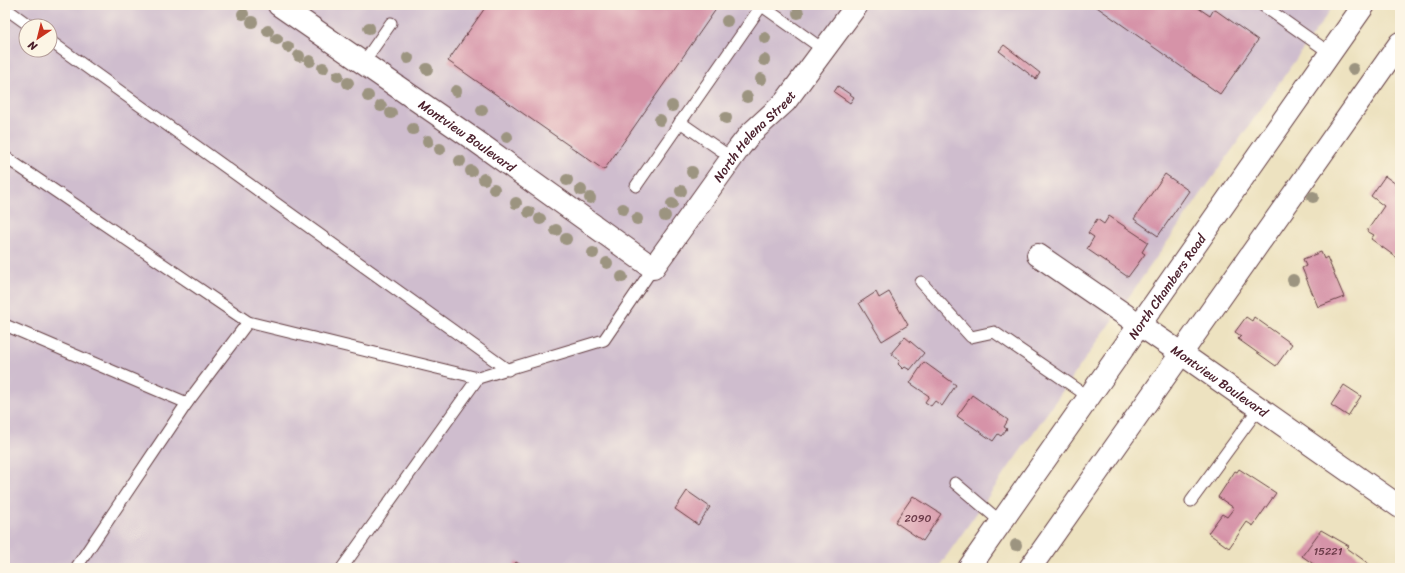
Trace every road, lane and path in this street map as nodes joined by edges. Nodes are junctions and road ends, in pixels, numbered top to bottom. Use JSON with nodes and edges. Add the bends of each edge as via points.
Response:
{"nodes":[{"id":1,"x":279,"y":5,"type":"edge"},
{"id":2,"x":762,"y":5,"type":"edge"},
{"id":3,"x":857,"y":5,"type":"edge"},
{"id":4,"x":1262,"y":5,"type":"edge"},
{"id":5,"x":1364,"y":5,"type":"edge"},
{"id":6,"x":5,"y":8,"type":"edge"},
{"id":7,"x":19,"y":18,"type":"edge"},
{"id":8,"x":391,"y":23,"type":"dead end"},
{"id":9,"x":1400,"y":42,"type":"edge"},
{"id":10,"x":58,"y":46,"type":"edge"},
{"id":11,"x":824,"y":50,"type":"junction"},
{"id":12,"x":1330,"y":53,"type":"junction"},
{"id":13,"x":363,"y":63,"type":"junction"},
{"id":14,"x":680,"y":122,"type":"junction"},
{"id":15,"x":5,"y":157,"type":"edge"},
{"id":16,"x":732,"y":158,"type":"junction"},
{"id":17,"x":636,"y":186,"type":"dead end"},
{"id":18,"x":1038,"y":255,"type":"dead end"},
{"id":19,"x":653,"y":268,"type":"junction"},
{"id":20,"x":921,"y":282,"type":"dead end"},
{"id":21,"x":248,"y":322,"type":"junction"},
{"id":22,"x":5,"y":324,"type":"edge"},
{"id":23,"x":1139,"y":324,"type":"junction"},
{"id":24,"x":1182,"y":354,"type":"junction"},
{"id":25,"x":508,"y":370,"type":"junction"},
{"id":26,"x":478,"y":378,"type":"junction"},
{"id":27,"x":1089,"y":397,"type":"junction"},
{"id":28,"x":187,"y":403,"type":"junction"},
{"id":29,"x":1259,"y":408,"type":"junction"},
{"id":30,"x":955,"y":483,"type":"dead end"},
{"id":31,"x":1192,"y":501,"type":"dead end"},
{"id":32,"x":1400,"y":507,"type":"edge"},
{"id":33,"x":1001,"y":522,"type":"junction"},
{"id":34,"x":76,"y":568,"type":"edge"},
{"id":35,"x":342,"y":568,"type":"edge"},
{"id":36,"x":969,"y":568,"type":"edge"},
{"id":37,"x":1030,"y":568,"type":"edge"}],
"edges":[{"from":1,"to":13,"type":"main road","name":"Montview Boulevard"},
{"from":2,"to":11,"type":"lane"},
{"from":2,"to":14,"type":"lane"},
{"from":3,"to":11,"type":"main road","name":"North Helena Street"},
{"from":4,"to":12,"type":"lane"},
{"from":5,"to":12,"type":"main road","name":"North Chambers Road"},
{"from":6,"to":7,"type":"lane"},
{"from":8,"to":13,"type":"lane"},
{"from":9,"to":24,"type":"main road"},
{"from":10,"to":25,"type":"lane"},
{"from":11,"to":16,"type":"main road","name":"North Helena Street","via":[[785,102],[750,134]]},
{"from":12,"to":23,"type":"main road","name":"North Chambers Road"},
{"from":13,"to":19,"type":"main road","name":"Montview Boulevard"},
{"from":14,"to":16,"type":"lane"},
{"from":14,"to":17,"type":"lane"},
{"from":15,"to":21,"type":"lane"},
{"from":16,"to":19,"type":"main road","name":"North Helena Street"},
{"from":18,"to":23,"type":"main road","name":"Montview Boulevard"},
{"from":19,"to":25,"type":"lane","via":[[604,340]]},
{"from":20,"to":27,"type":"lane","via":[[971,337],[994,332]]},
{"from":21,"to":26,"type":"lane"},
{"from":21,"to":28,"type":"lane"},
{"from":22,"to":28,"type":"lane"},
{"from":23,"to":24,"type":"main road","name":"Montview Boulevard"},
{"from":23,"to":27,"type":"main road","name":"North Chambers Road"},
{"from":24,"to":29,"type":"main road","name":"Montview Boulevard"},
{"from":24,"to":37,"type":"main road"},
{"from":25,"to":26,"type":"lane"},
{"from":26,"to":35,"type":"lane"},
{"from":27,"to":33,"type":"main road","name":"North Chambers Road"},
{"from":28,"to":34,"type":"lane"},
{"from":29,"to":31,"type":"lane"},
{"from":29,"to":32,"type":"main road","name":"Montview Boulevard"},
{"from":30,"to":33,"type":"lane"},
{"from":33,"to":36,"type":"main road","name":"North Chambers Road"}]}
